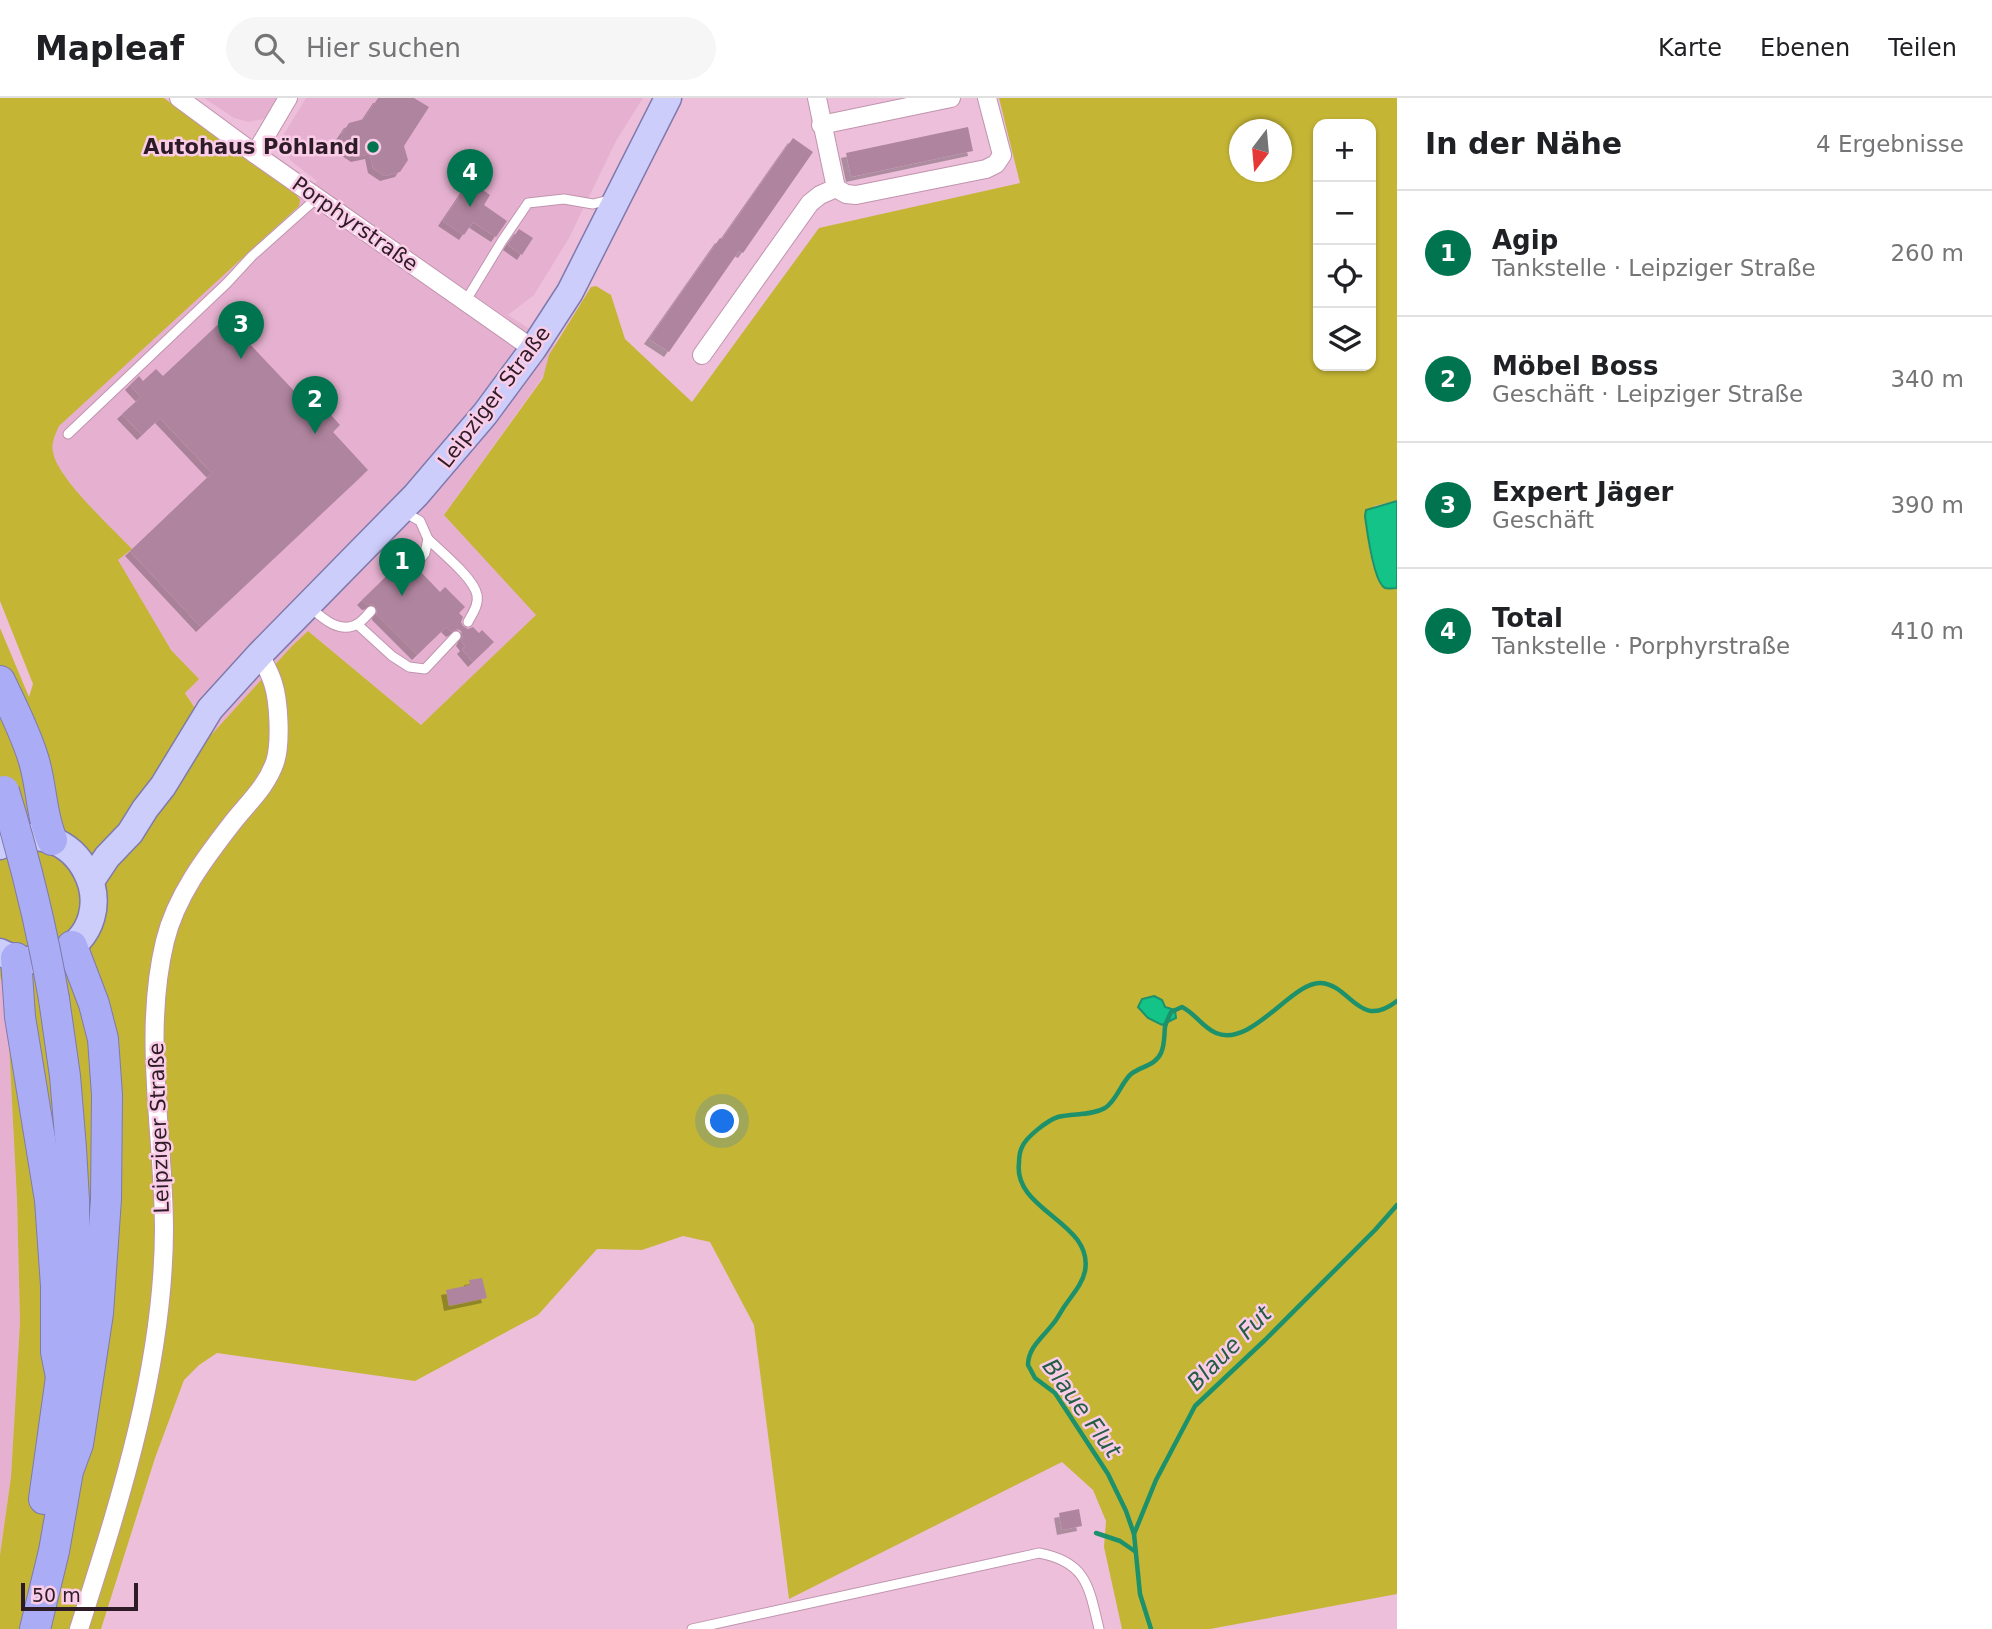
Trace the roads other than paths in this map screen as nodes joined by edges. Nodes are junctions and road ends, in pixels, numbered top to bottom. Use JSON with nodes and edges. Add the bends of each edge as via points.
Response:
{"nodes":[{"id":1,"x":179,"y":98,"type":"edge"},
{"id":2,"x":288,"y":98,"type":"edge"},
{"id":3,"x":668,"y":98,"type":"edge"},
{"id":4,"x":817,"y":98,"type":"edge"},
{"id":5,"x":950,"y":98,"type":"edge"},
{"id":6,"x":987,"y":98,"type":"edge"},
{"id":7,"x":821,"y":125,"type":"junction"},
{"id":8,"x":255,"y":154,"type":"junction"},
{"id":9,"x":836,"y":188,"type":"junction"},
{"id":10,"x":317,"y":198,"type":"junction"},
{"id":11,"x":618,"y":198,"type":"junction"},
{"id":12,"x":465,"y":302,"type":"junction"},
{"id":13,"x":533,"y":349,"type":"junction"},
{"id":14,"x":702,"y":355,"type":"dead end"},
{"id":15,"x":68,"y":434,"type":"dead end"},
{"id":16,"x":401,"y":510,"type":"junction"},
{"id":17,"x":428,"y":539,"type":"junction"},
{"id":18,"x":415,"y":565,"type":"dead end"},
{"id":19,"x":309,"y":606,"type":"junction"},
{"id":20,"x":371,"y":611,"type":"dead end"},
{"id":21,"x":468,"y":622,"type":"dead end"},
{"id":22,"x":357,"y":624,"type":"junction"},
{"id":23,"x":456,"y":636,"type":"dead end"},
{"id":24,"x":260,"y":654,"type":"junction"},
{"id":25,"x":0,"y":681,"type":"edge"},
{"id":26,"x":2,"y":785,"type":"edge"},
{"id":27,"x":145,"y":809,"type":"junction"},
{"id":28,"x":0,"y":846,"type":"edge"},
{"id":29,"x":62,"y":846,"type":"junction"},
{"id":30,"x":91,"y":881,"type":"junction"},
{"id":31,"x":72,"y":946,"type":"junction"},
{"id":32,"x":8,"y":955,"type":"edge"},
{"id":33,"x":74,"y":1309,"type":"junction"},
{"id":34,"x":61,"y":1377,"type":"junction"},
{"id":35,"x":68,"y":1471,"type":"junction"},
{"id":36,"x":15,"y":1629,"type":"edge"},
{"id":37,"x":35,"y":1629,"type":"edge"},
{"id":38,"x":79,"y":1629,"type":"edge"},
{"id":39,"x":692,"y":1629,"type":"edge"},
{"id":40,"x":1099,"y":1629,"type":"edge"}],
"edges":[{"from":1,"to":8,"type":"street","name":"Porphyrstraße"},
{"from":2,"to":8,"type":"street"},
{"from":3,"to":11,"type":"main road","name":"Leipziger Straße"},
{"from":4,"to":7,"type":"street"},
{"from":5,"to":7,"type":"street"},
{"from":6,"to":9,"type":"street","via":[[1002,155],[996,164],[856,194]]},
{"from":7,"to":9,"type":"street"},
{"from":8,"to":10,"type":"street","name":"Porphyrstraße"},
{"from":9,"to":14,"type":"street","via":[[810,203]]},
{"from":10,"to":12,"type":"street","name":"Porphyrstraße"},
{"from":10,"to":15,"type":"lane"},
{"from":11,"to":12,"type":"lane","via":[[593,204],[564,199],[528,203]]},
{"from":11,"to":13,"type":"main road","name":"Leipziger Straße","via":[[570,292]]},
{"from":12,"to":13,"type":"street","name":"Porphyrstraße"},
{"from":13,"to":16,"type":"main road","name":"Leipziger Straße","via":[[470,432]]},
{"from":16,"to":17,"type":"lane","via":[[420,521]]},
{"from":16,"to":19,"type":"main road","name":"Leipziger Straße"},
{"from":17,"to":18,"type":"lane","via":[[425,553]]},
{"from":17,"to":21,"type":"lane","via":[[465,573],[477,594]]},
{"from":19,"to":22,"type":"lane","via":[[328,623],[342,627]]},
{"from":19,"to":24,"type":"main road","name":"Leipziger Straße"},
{"from":20,"to":22,"type":"lane"},
{"from":22,"to":23,"type":"lane","via":[[409,667],[425,668]]},
{"from":24,"to":27,"type":"main road","name":"Leipziger Straße","via":[[210,709]]},
{"from":24,"to":38,"type":"street","name":"Leipziger Straße","via":[[274,683],[276,760],[177,906],[160,960],[155,1039],[164,1232],[158,1325],[130,1462]]},
{"from":25,"to":29,"type":"highway","via":[[33,758],[46,826]]},
{"from":26,"to":33,"type":"highway","bridge":true,"via":[[45,945],[65,1076],[74,1200]]},
{"from":27,"to":29,"type":"main road","name":"Leipziger Straße","via":[[100,841]]},
{"from":27,"to":30,"type":"main road","name":"Leipziger Straße"},
{"from":28,"to":29,"type":"main road","via":[[38,837]]},
{"from":29,"to":30,"type":"main road","via":[[80,860]]},
{"from":30,"to":31,"type":"main road","via":[[91,916]]},
{"from":31,"to":32,"type":"main road","via":[[51,958],[27,961]]},
{"from":31,"to":35,"type":"highway","via":[[103,1039],[108,1150],[98,1313],[78,1444]]},
{"from":32,"to":34,"type":"highway","via":[[50,1200]]},
{"from":33,"to":34,"type":"highway"},
{"from":33,"to":35,"type":"highway","via":[[78,1334]]},
{"from":34,"to":36,"type":"highway","via":[[46,1486]]},
{"from":35,"to":37,"type":"highway"},
{"from":39,"to":40,"type":"lane","via":[[1038,1553],[1064,1560],[1078,1570]]}]}
